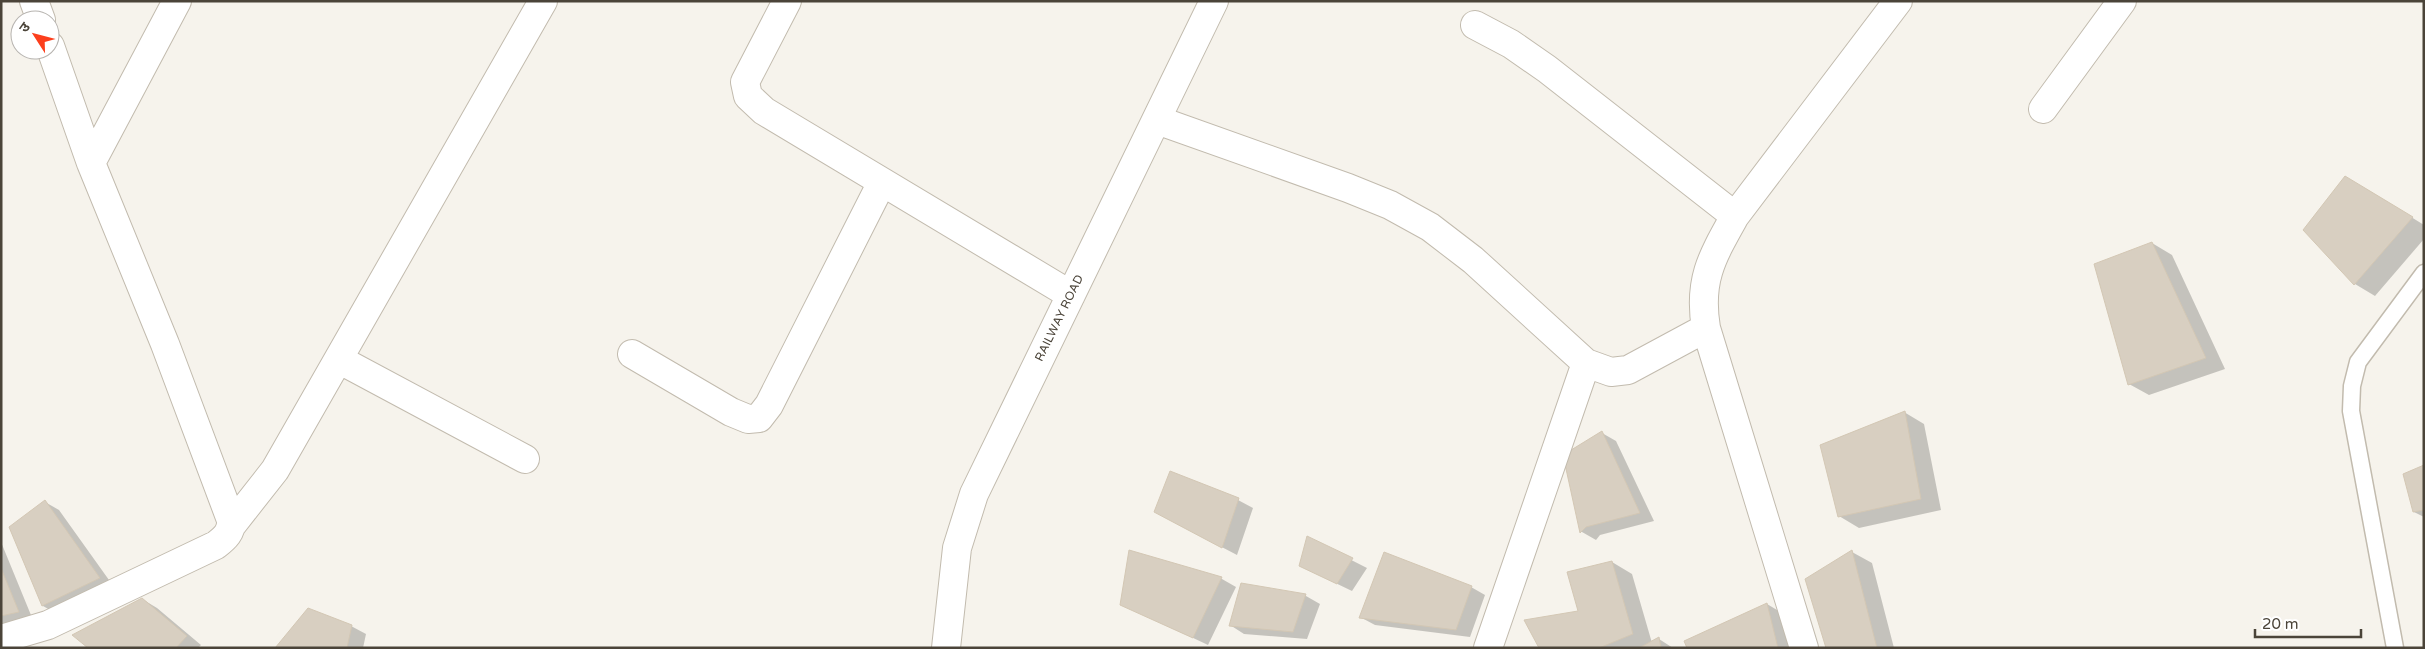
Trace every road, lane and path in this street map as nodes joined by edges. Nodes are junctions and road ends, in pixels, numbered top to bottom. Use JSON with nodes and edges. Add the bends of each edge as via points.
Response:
{"nodes":[{"id":1,"x":177,"y":1,"type":"edge"},
{"id":2,"x":543,"y":1,"type":"edge"},
{"id":3,"x":787,"y":1,"type":"edge"},
{"id":4,"x":1214,"y":1,"type":"edge"},
{"id":5,"x":2122,"y":1,"type":"edge"},
{"id":6,"x":1891,"y":4,"type":"edge"},
{"id":7,"x":1475,"y":25,"type":"dead end"},
{"id":8,"x":55,"y":60,"type":"edge"},
{"id":9,"x":2043,"y":109,"type":"dead end"},
{"id":10,"x":1158,"y":120,"type":"junction"},
{"id":11,"x":91,"y":163,"type":"junction"},
{"id":12,"x":882,"y":182,"type":"junction"},
{"id":13,"x":1735,"y":216,"type":"junction"},
{"id":14,"x":2424,"y":274,"type":"edge"},
{"id":15,"x":1071,"y":295,"type":"junction"},
{"id":16,"x":1706,"y":328,"type":"junction"},
{"id":17,"x":632,"y":354,"type":"dead end"},
{"id":18,"x":340,"y":360,"type":"junction"},
{"id":19,"x":1586,"y":363,"type":"junction"},
{"id":20,"x":525,"y":460,"type":"dead end"},
{"id":21,"x":232,"y":526,"type":"junction"},
{"id":22,"x":1,"y":639,"type":"edge"},
{"id":23,"x":946,"y":648,"type":"edge"},
{"id":24,"x":1488,"y":648,"type":"edge"},
{"id":25,"x":1804,"y":648,"type":"edge"},
{"id":26,"x":2395,"y":648,"type":"edge"}],
"edges":[{"from":1,"to":11,"type":"street"},
{"from":2,"to":18,"type":"street"},
{"from":3,"to":12,"type":"street","via":[[745,82],[748,96],[764,111]]},
{"from":4,"to":10,"type":"street","name":"RAILWAY ROAD"},
{"from":5,"to":9,"type":"street"},
{"from":6,"to":13,"type":"street"},
{"from":7,"to":13,"type":"street","via":[[1511,44],[1547,69]]},
{"from":8,"to":11,"type":"street"},
{"from":10,"to":15,"type":"street","name":"RAILWAY ROAD"},
{"from":10,"to":19,"type":"street","via":[[1348,188],[1390,205],[1430,227],[1473,260]]},
{"from":11,"to":21,"type":"street","via":[[165,344]]},
{"from":12,"to":15,"type":"street"},
{"from":12,"to":17,"type":"street","via":[[769,405],[759,418],[748,419],[731,412]]},
{"from":13,"to":16,"type":"street","via":[[1716,249],[1706,277],[1702,304]]},
{"from":14,"to":26,"type":"lane","via":[[2358,362],[2352,386],[2351,411]]},
{"from":15,"to":23,"type":"street","name":"RAILWAY ROAD","via":[[974,494],[957,548]]},
{"from":16,"to":19,"type":"street","via":[[1628,370],[1611,372]]},
{"from":16,"to":25,"type":"street"},
{"from":18,"to":20,"type":"street"},
{"from":18,"to":21,"type":"street","via":[[275,470]]},
{"from":19,"to":24,"type":"street"},
{"from":21,"to":22,"type":"street","via":[[216,545],[48,625]]}]}
